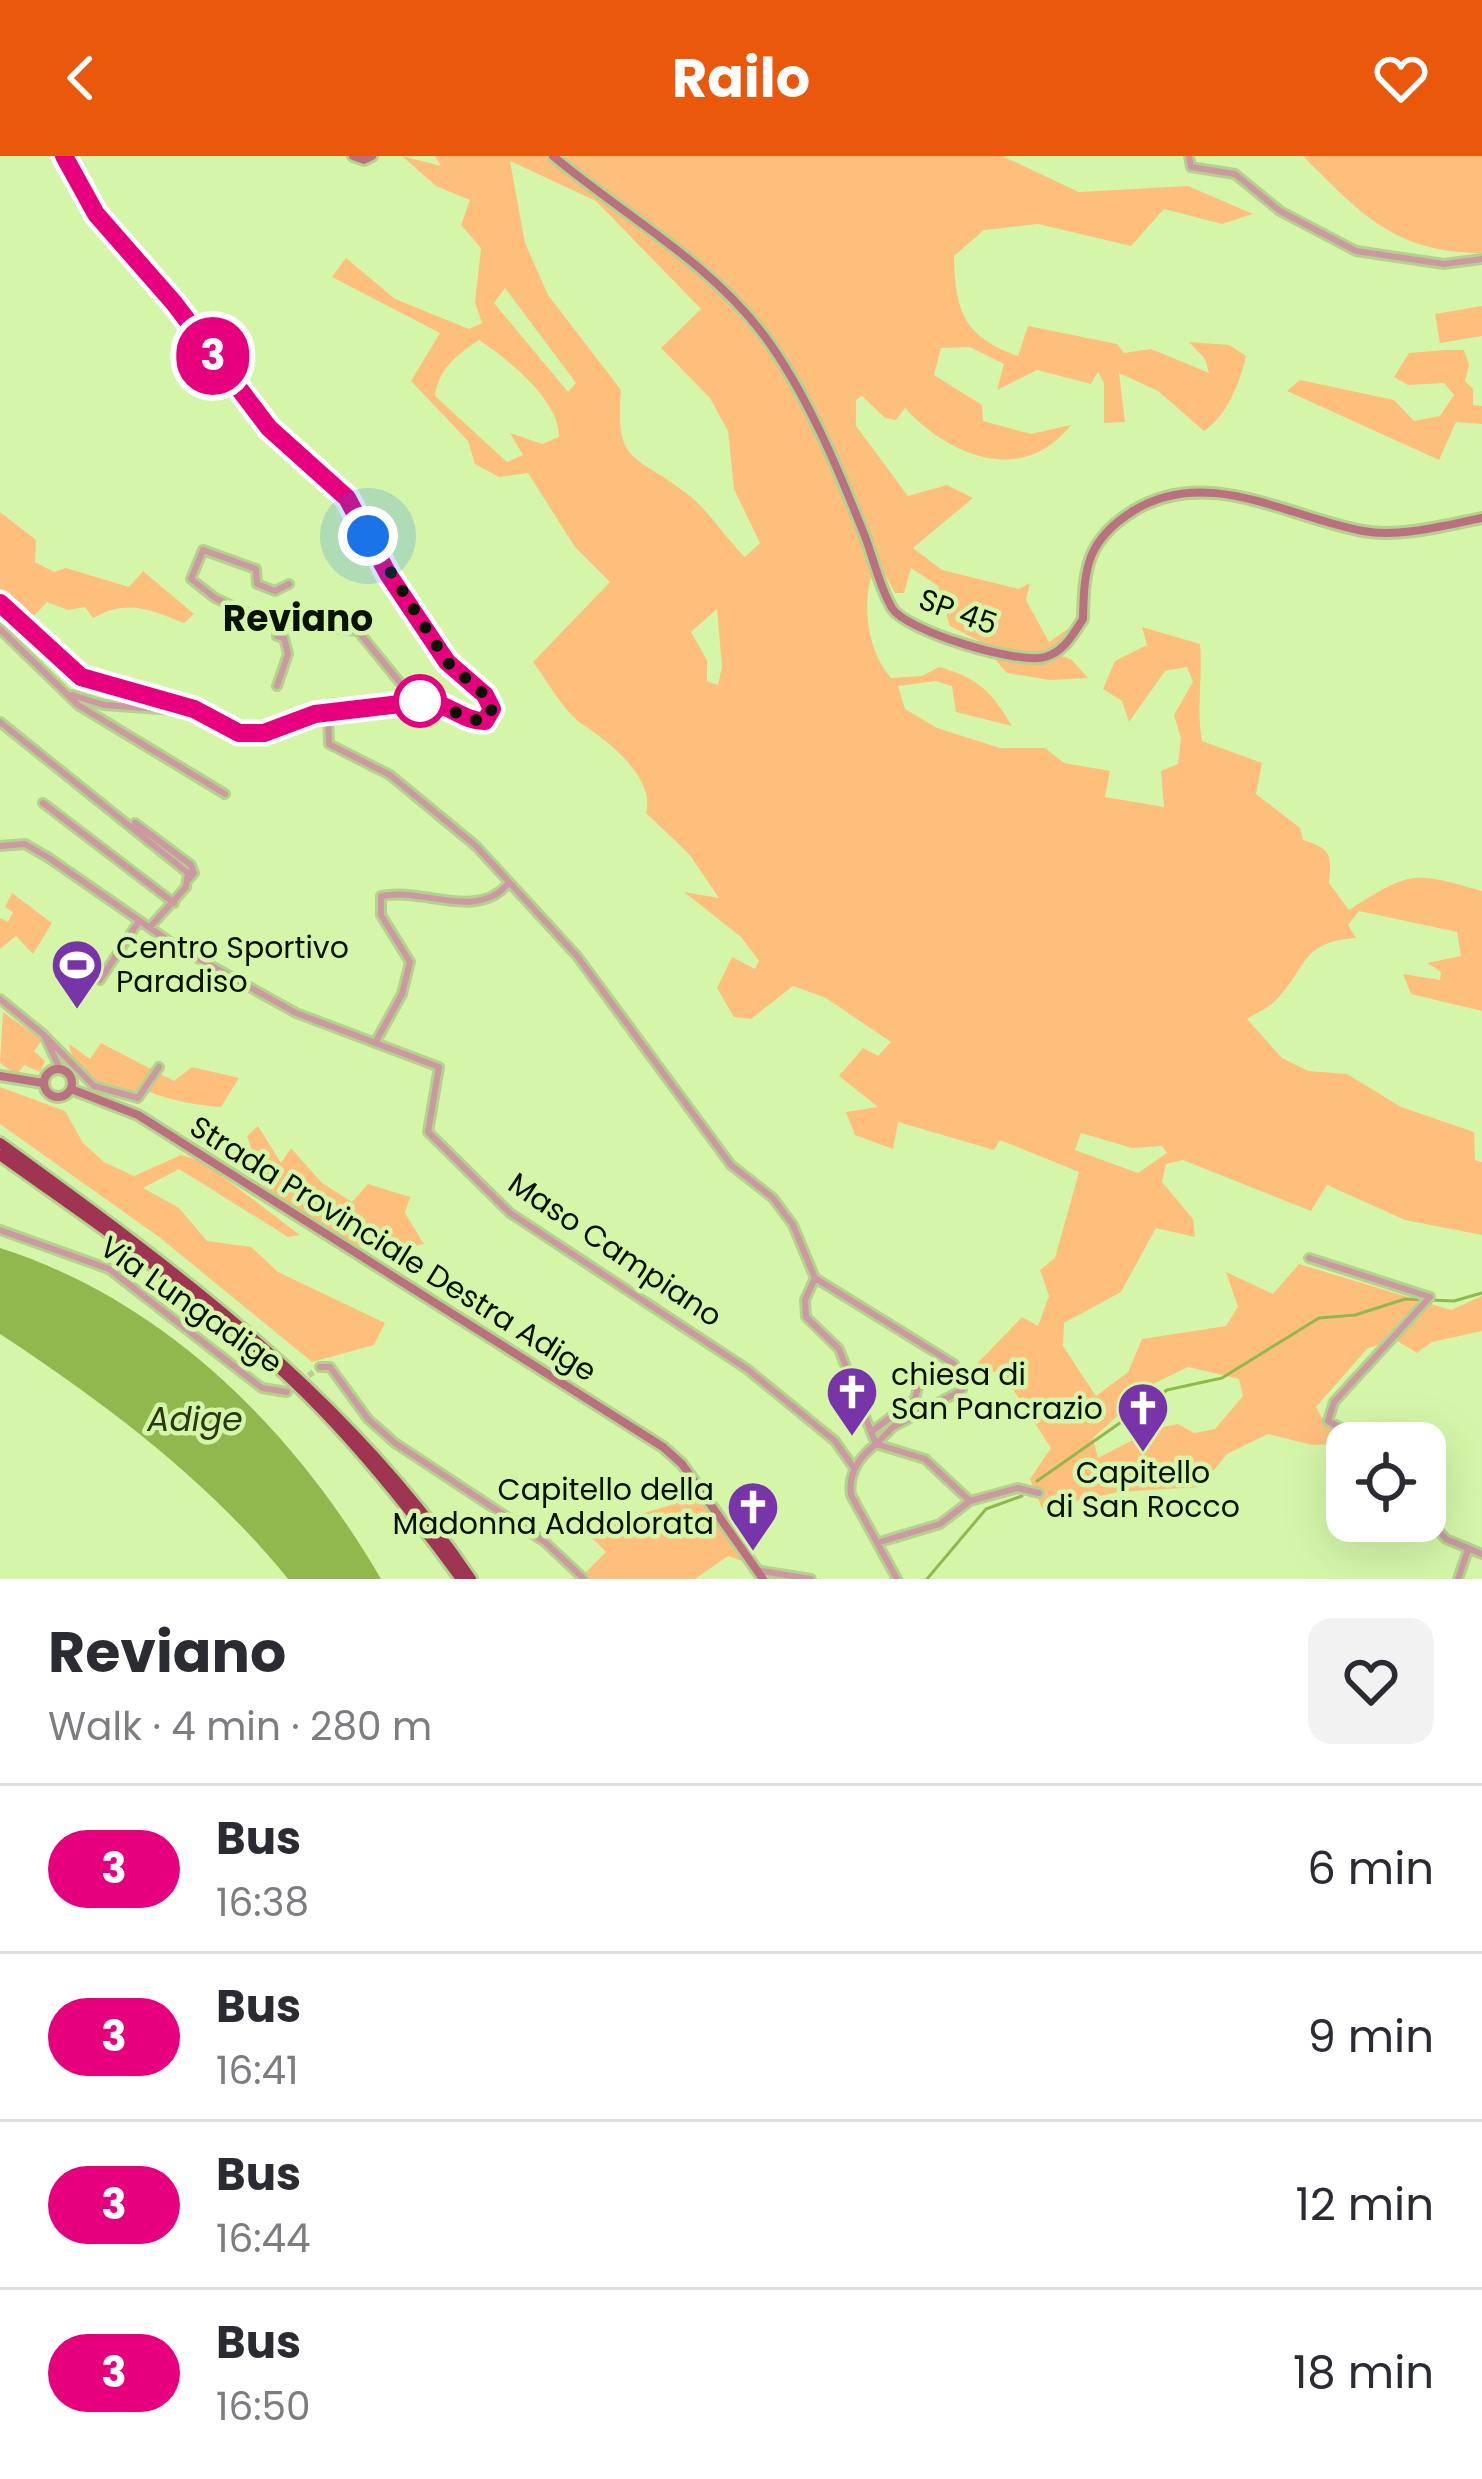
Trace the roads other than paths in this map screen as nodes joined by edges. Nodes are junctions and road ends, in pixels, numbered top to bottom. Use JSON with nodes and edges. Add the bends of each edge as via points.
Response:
{"nodes":[{"id":1,"x":64,"y":156,"type":"edge"},
{"id":2,"x":353,"y":156,"type":"edge"},
{"id":3,"x":372,"y":156,"type":"edge"},
{"id":4,"x":554,"y":156,"type":"edge"},
{"id":5,"x":1189,"y":156,"type":"edge"},
{"id":6,"x":1482,"y":260,"type":"edge"},
{"id":7,"x":1482,"y":518,"type":"edge"},
{"id":8,"x":289,"y":584,"type":"dead end"},
{"id":9,"x":0,"y":603,"type":"edge"},
{"id":10,"x":279,"y":622,"type":"junction"},
{"id":11,"x":0,"y":629,"type":"edge"},
{"id":12,"x":277,"y":686,"type":"dead end"},
{"id":13,"x":69,"y":693,"type":"junction"},
{"id":14,"x":402,"y":703,"type":"junction"},
{"id":15,"x":201,"y":712,"type":"junction"},
{"id":16,"x":328,"y":712,"type":"junction"},
{"id":17,"x":0,"y":722,"type":"edge"},
{"id":18,"x":225,"y":794,"type":"dead end"},
{"id":19,"x":44,"y":803,"type":"dead end"},
{"id":20,"x":135,"y":824,"type":"dead end"},
{"id":21,"x":0,"y":845,"type":"edge"},
{"id":22,"x":189,"y":879,"type":"junction"},
{"id":23,"x":507,"y":884,"type":"junction"},
{"id":24,"x":174,"y":902,"type":"junction"},
{"id":25,"x":139,"y":921,"type":"junction"},
{"id":26,"x":150,"y":927,"type":"junction"},
{"id":27,"x":100,"y":980,"type":"dead end"},
{"id":28,"x":0,"y":999,"type":"edge"},
{"id":29,"x":44,"y":1035,"type":"junction"},
{"id":30,"x":375,"y":1043,"type":"junction"},
{"id":31,"x":159,"y":1067,"type":"dead end"},
{"id":32,"x":60,"y":1069,"type":"junction"},
{"id":33,"x":0,"y":1076,"type":"edge"},
{"id":34,"x":43,"y":1083,"type":"junction"},
{"id":35,"x":71,"y":1089,"type":"junction"},
{"id":36,"x":0,"y":1144,"type":"edge"},
{"id":37,"x":0,"y":1155,"type":"edge"},
{"id":38,"x":0,"y":1230,"type":"edge"},
{"id":39,"x":1309,"y":1258,"type":"dead end"},
{"id":40,"x":814,"y":1278,"type":"junction"},
{"id":41,"x":953,"y":1364,"type":"dead end"},
{"id":42,"x":320,"y":1367,"type":"dead end"},
{"id":43,"x":918,"y":1387,"type":"dead end"},
{"id":44,"x":962,"y":1390,"type":"dead end"},
{"id":45,"x":287,"y":1392,"type":"dead end"},
{"id":46,"x":1330,"y":1422,"type":"edge"},
{"id":47,"x":871,"y":1432,"type":"junction"},
{"id":48,"x":876,"y":1444,"type":"junction"},
{"id":49,"x":854,"y":1468,"type":"junction"},
{"id":50,"x":1039,"y":1493,"type":"dead end"},
{"id":51,"x":970,"y":1501,"type":"junction"},
{"id":52,"x":1446,"y":1538,"type":"edge"},
{"id":53,"x":880,"y":1542,"type":"junction"},
{"id":54,"x":1468,"y":1550,"type":"junction"},
{"id":55,"x":1482,"y":1554,"type":"edge"},
{"id":56,"x":762,"y":1575,"type":"edge"},
{"id":57,"x":461,"y":1579,"type":"edge"},
{"id":58,"x":471,"y":1579,"type":"edge"},
{"id":59,"x":584,"y":1579,"type":"edge"},
{"id":60,"x":811,"y":1579,"type":"edge"},
{"id":61,"x":897,"y":1579,"type":"edge"},
{"id":62,"x":1458,"y":1579,"type":"edge"}],
"edges":[{"from":1,"to":14,"type":"street","via":[[96,214],[269,428],[347,498],[447,662],[492,709],[477,721],[442,703]]},
{"from":2,"to":3,"type":"street"},
{"from":4,"to":7,"type":"street","name":"SP 45","via":[[674,248],[759,329],[820,437],[891,606],[915,626],[998,653],[1053,655],[1083,619],[1083,574],[1099,535],[1178,491],[1236,496],[1366,532]]},
{"from":5,"to":6,"type":"street","via":[[1191,167],[1235,173],[1280,211],[1356,251],[1444,264]]},
{"from":8,"to":10,"type":"street","via":[[275,591],[257,584],[256,569],[203,550],[190,578],[247,614]]},
{"from":9,"to":15,"type":"street","via":[[81,677]]},
{"from":10,"to":12,"type":"street","via":[[287,654]]},
{"from":10,"to":14,"type":"street","via":[[358,632],[406,690]]},
{"from":11,"to":13,"type":"street"},
{"from":13,"to":15,"type":"street","via":[[104,705]]},
{"from":13,"to":18,"type":"street"},
{"from":14,"to":16,"type":"street"},
{"from":15,"to":16,"type":"street","via":[[253,734]]},
{"from":16,"to":23,"type":"street","via":[[328,744],[390,775],[476,846]]},
{"from":17,"to":22,"type":"street"},
{"from":19,"to":24,"type":"street"},
{"from":20,"to":22,"type":"street","via":[[191,865]]},
{"from":21,"to":25,"type":"street","name":"Maso Campiano","via":[[25,844]]},
{"from":22,"to":24,"type":"street"},
{"from":23,"to":30,"type":"street","via":[[497,896],[470,903],[415,892],[381,896],[380,915],[410,962]]},
{"from":23,"to":40,"type":"street","via":[[577,956],[731,1165],[772,1198],[793,1225]]},
{"from":24,"to":26,"type":"street"},
{"from":25,"to":26,"type":"street","name":"Maso Campiano"},
{"from":25,"to":27,"type":"street"},
{"from":26,"to":30,"type":"street","name":"Maso Campiano","via":[[296,1013]]},
{"from":28,"to":29,"type":"street"},
{"from":29,"to":31,"type":"street","via":[[94,1086],[138,1098]]},
{"from":29,"to":32,"type":"street"},
{"from":30,"to":49,"type":"street","name":"Maso Campiano","via":[[439,1067],[428,1132],[487,1195],[747,1369],[836,1441]]},
{"from":32,"to":34,"type":"street"},
{"from":32,"to":35,"type":"street","via":[[71,1076]]},
{"from":33,"to":34,"type":"street"},
{"from":34,"to":35,"type":"street","via":[[52,1097]]},
{"from":35,"to":56,"type":"street","name":"Strada Provinciale Destra Adige","via":[[138,1115],[662,1447]]},
{"from":36,"to":58,"type":"highway","via":[[290,1367],[386,1466]]},
{"from":37,"to":57,"type":"highway","via":[[152,1264],[292,1381],[383,1478]]},
{"from":38,"to":45,"type":"street","name":"Via Lungadige","via":[[109,1269],[262,1388]]},
{"from":39,"to":46,"type":"street","via":[[1429,1300],[1334,1402]]},
{"from":40,"to":41,"type":"street"},
{"from":40,"to":47,"type":"street","via":[[806,1317],[839,1349]]},
{"from":42,"to":59,"type":"street","via":[[330,1367],[395,1442],[528,1530]]},
{"from":43,"to":47,"type":"street","via":[[915,1399]]},
{"from":44,"to":48,"type":"street"},
{"from":47,"to":48,"type":"street"},
{"from":48,"to":49,"type":"street"},
{"from":48,"to":51,"type":"street","via":[[925,1460]]},
{"from":49,"to":53,"type":"street","via":[[851,1495]]},
{"from":50,"to":51,"type":"street","via":[[1018,1488]]},
{"from":51,"to":53,"type":"street","via":[[940,1524]]},
{"from":52,"to":54,"type":"street"},
{"from":53,"to":61,"type":"street"},
{"from":54,"to":55,"type":"street"},
{"from":54,"to":62,"type":"street"},
{"from":56,"to":60,"type":"street"}]}
